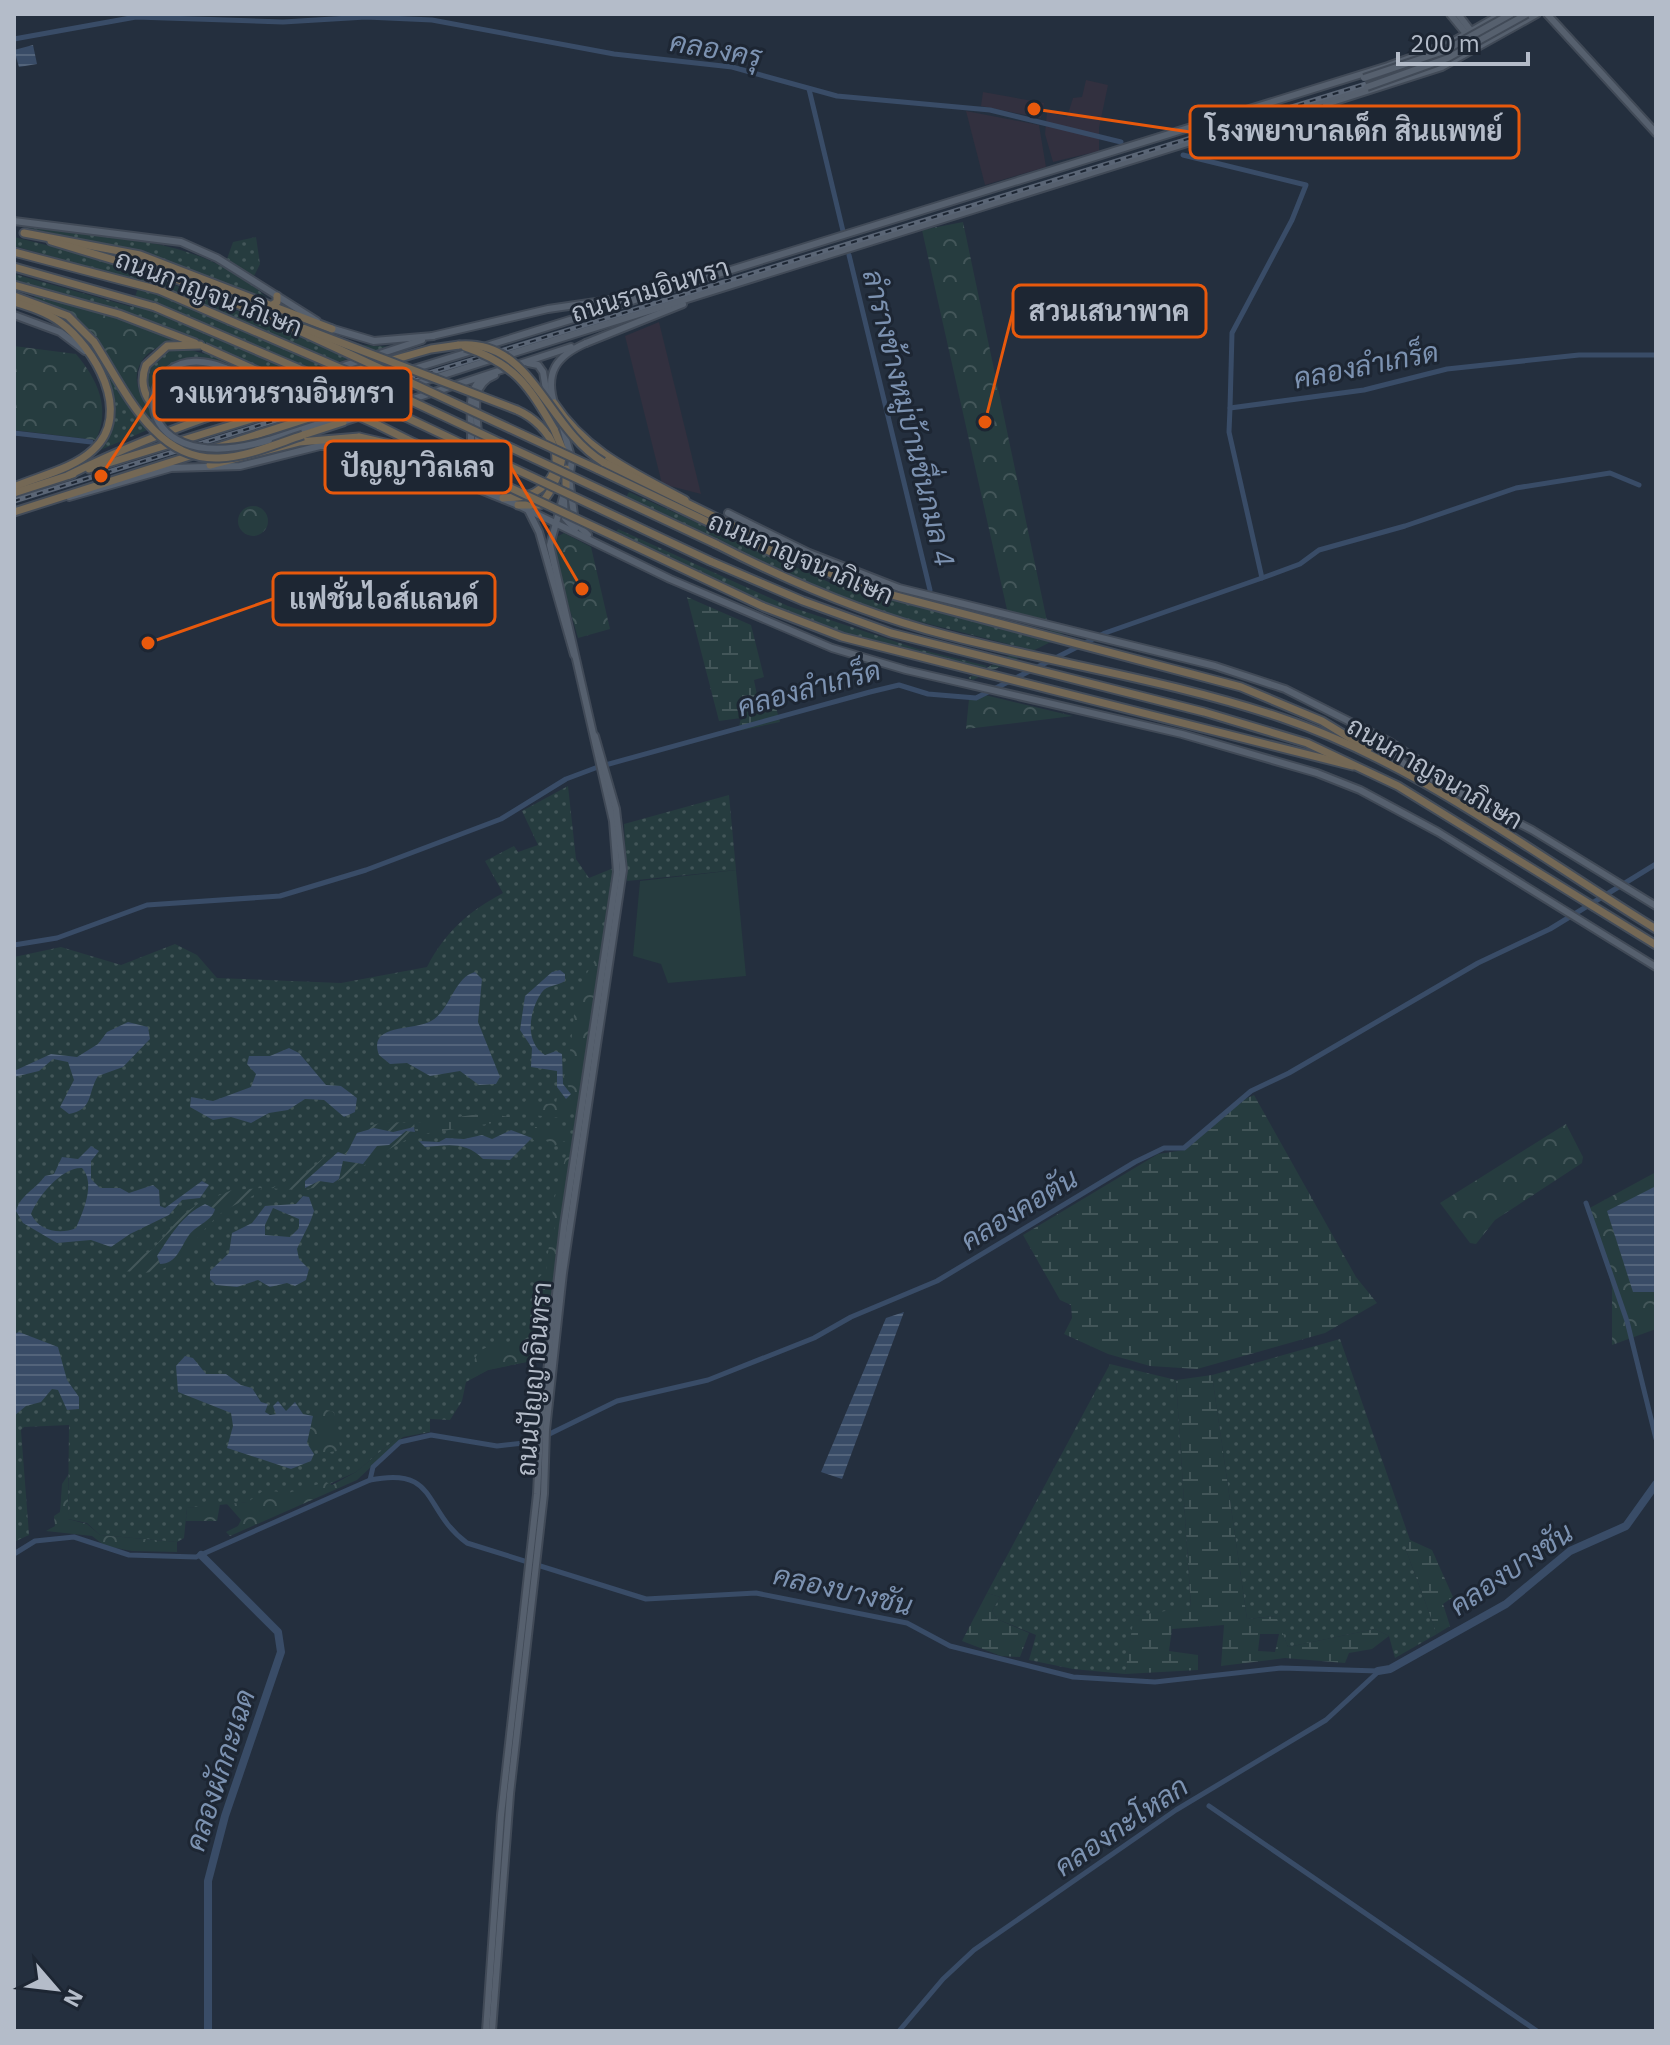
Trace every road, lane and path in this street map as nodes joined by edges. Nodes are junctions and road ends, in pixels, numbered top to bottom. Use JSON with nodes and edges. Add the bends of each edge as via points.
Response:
{"nodes":[{"id":1,"x":1450,"y":14,"type":"edge"},
{"id":2,"x":1502,"y":14,"type":"edge"},
{"id":3,"x":1511,"y":14,"type":"edge"},
{"id":4,"x":1517,"y":14,"type":"edge"},
{"id":5,"x":1527,"y":14,"type":"edge"},
{"id":6,"x":1537,"y":14,"type":"edge"},
{"id":7,"x":1547,"y":14,"type":"edge"},
{"id":8,"x":1458,"y":18,"type":"edge"},
{"id":9,"x":1492,"y":19,"type":"junction"},
{"id":10,"x":1483,"y":25,"type":"junction"},
{"id":11,"x":1469,"y":33,"type":"junction"},
{"id":12,"x":1502,"y":36,"type":"junction"},
{"id":13,"x":1452,"y":42,"type":"junction"},
{"id":14,"x":1481,"y":48,"type":"junction"},
{"id":15,"x":1454,"y":62,"type":"junction"},
{"id":16,"x":1292,"y":97,"type":"junction"},
{"id":17,"x":1299,"y":109,"type":"junction"},
{"id":18,"x":1656,"y":133,"type":"edge"},
{"id":19,"x":14,"y":221,"type":"edge"},
{"id":20,"x":14,"y":231,"type":"edge"},
{"id":21,"x":24,"y":233,"type":"junction"},
{"id":22,"x":14,"y":252,"type":"edge"},
{"id":23,"x":14,"y":267,"type":"edge"},
{"id":24,"x":14,"y":285,"type":"edge"},
{"id":25,"x":654,"y":294,"type":"junction"},
{"id":26,"x":14,"y":296,"type":"edge"},
{"id":27,"x":277,"y":296,"type":"junction"},
{"id":28,"x":697,"y":296,"type":"junction"},
{"id":29,"x":14,"y":302,"type":"edge"},
{"id":30,"x":271,"y":306,"type":"junction"},
{"id":31,"x":14,"y":315,"type":"edge"},
{"id":32,"x":278,"y":321,"type":"junction"},
{"id":33,"x":332,"y":329,"type":"junction"},
{"id":34,"x":433,"y":336,"type":"junction"},
{"id":35,"x":586,"y":343,"type":"junction"},
{"id":36,"x":459,"y":345,"type":"junction"},
{"id":37,"x":202,"y":346,"type":"junction"},
{"id":38,"x":87,"y":353,"type":"junction"},
{"id":39,"x":327,"y":372,"type":"junction"},
{"id":40,"x":488,"y":374,"type":"junction"},
{"id":41,"x":362,"y":385,"type":"joint"},
{"id":42,"x":378,"y":396,"type":"joint"},
{"id":43,"x":554,"y":403,"type":"junction"},
{"id":44,"x":560,"y":421,"type":"junction"},
{"id":45,"x":343,"y":422,"type":"junction"},
{"id":46,"x":563,"y":450,"type":"junction"},
{"id":47,"x":210,"y":465,"type":"junction"},
{"id":48,"x":600,"y":466,"type":"junction"},
{"id":49,"x":438,"y":471,"type":"junction"},
{"id":50,"x":69,"y":475,"type":"junction"},
{"id":51,"x":569,"y":478,"type":"junction"},
{"id":52,"x":476,"y":487,"type":"junction"},
{"id":53,"x":14,"y":490,"type":"edge"},
{"id":54,"x":565,"y":490,"type":"junction"},
{"id":55,"x":519,"y":493,"type":"junction"},
{"id":56,"x":58,"y":497,"type":"junction"},
{"id":57,"x":503,"y":498,"type":"junction"},
{"id":58,"x":518,"y":505,"type":"junction"},
{"id":59,"x":528,"y":510,"type":"junction"},
{"id":60,"x":14,"y":512,"type":"edge"},
{"id":61,"x":728,"y":513,"type":"dead end"},
{"id":62,"x":710,"y":516,"type":"junction"},
{"id":63,"x":554,"y":523,"type":"junction"},
{"id":64,"x":567,"y":529,"type":"junction"},
{"id":65,"x":585,"y":533,"type":"junction"},
{"id":66,"x":550,"y":539,"type":"junction"},
{"id":67,"x":593,"y":540,"type":"junction"},
{"id":68,"x":804,"y":563,"type":"junction"},
{"id":69,"x":576,"y":660,"type":"junction"},
{"id":70,"x":1373,"y":736,"type":"junction"},
{"id":71,"x":1415,"y":757,"type":"junction"},
{"id":72,"x":1382,"y":760,"type":"junction"},
{"id":73,"x":1359,"y":766,"type":"junction"},
{"id":74,"x":1408,"y":767,"type":"junction"},
{"id":75,"x":1489,"y":806,"type":"junction"},
{"id":76,"x":1656,"y":906,"type":"edge"},
{"id":77,"x":1656,"y":929,"type":"edge"},
{"id":78,"x":1656,"y":945,"type":"edge"},
{"id":79,"x":1656,"y":967,"type":"edge"},
{"id":80,"x":489,"y":2031,"type":"edge"}],
"edges":[{"from":1,"to":8,"type":"main road"},
{"from":2,"to":4,"type":"main road"},
{"from":2,"to":9,"type":"main road","name":"ถนนรามอินทรา"},
{"from":3,"to":16,"type":"main road","name":"ถนนรามอินทรา","bridge":true,"via":[[1444,51]]},
{"from":5,"to":17,"type":"main road","name":"ถนนรามอินทรา","bridge":true,"via":[[1448,58]]},
{"from":6,"to":12,"type":"main road","name":"ถนนรามอินทรา"},
{"from":7,"to":18,"type":"main road"},
{"from":8,"to":10,"type":"main road"},
{"from":8,"to":11,"type":"main road"},
{"from":8,"to":13,"type":"main road"},
{"from":9,"to":10,"type":"main road","name":"ถนนรามอินทรา"},
{"from":9,"to":12,"type":"main road","via":[[1490,31]]},
{"from":10,"to":11,"type":"main road","name":"ถนนรามอินทรา"},
{"from":11,"to":13,"type":"main road","name":"ถนนรามอินทรา"},
{"from":11,"to":14,"type":"main road"},
{"from":12,"to":14,"type":"main road","name":"ถนนรามอินทรา"},
{"from":13,"to":15,"type":"main road","via":[[1458,52]]},
{"from":13,"to":16,"type":"main road","name":"ถนนรามอินทรา"},
{"from":14,"to":15,"type":"main road","name":"ถนนรามอินทรา"},
{"from":15,"to":17,"type":"main road","name":"ถนนรามอินทรา"},
{"from":16,"to":25,"type":"main road","name":"ถนนรามอินทรา"},
{"from":17,"to":28,"type":"main road","name":"ถนนรามอินทรา"},
{"from":19,"to":27,"type":"main road","via":[[181,242]]},
{"from":20,"to":21,"type":"highway"},
{"from":21,"to":30,"type":"highway","via":[[140,255]]},
{"from":21,"to":32,"type":"highway","via":[[124,261]]},
{"from":22,"to":72,"type":"highway","name":"ถนนกาญจนาภิเษก","bridge":true,"via":[[159,290],[356,375],[837,601],[910,625],[1280,718]]},
{"from":23,"to":73,"type":"highway","name":"ถนนกาญจนาภิเษก","bridge":true,"via":[[155,307],[344,388],[710,561],[865,624],[1262,728]]},
{"from":24,"to":37,"type":"highway","via":[[119,314]]},
{"from":25,"to":34,"type":"main road","via":[[548,309]]},
{"from":25,"to":41,"type":"main road","name":"ถนนรามอินทรา"},
{"from":26,"to":45,"type":"highway","bridge":true,"via":[[68,316],[94,342],[152,430],[179,449],[218,458]]},
{"from":27,"to":30,"type":"highway"},
{"from":27,"to":33,"type":"main road"},
{"from":28,"to":35,"type":"main road"},
{"from":28,"to":42,"type":"main road","name":"ถนนรามอินทรา"},
{"from":29,"to":38,"type":"highway","via":[[56,319]]},
{"from":30,"to":33,"type":"highway"},
{"from":31,"to":38,"type":"main road","via":[[60,332]]},
{"from":32,"to":48,"type":"highway","bridge":true},
{"from":32,"to":57,"type":"highway","bridge":true,"via":[[535,419],[551,436],[555,464],[536,491]]},
{"from":33,"to":34,"type":"main road","via":[[374,341]]},
{"from":34,"to":39,"type":"main road"},
{"from":35,"to":40,"type":"main road"},
{"from":35,"to":43,"type":"main road","name":"ถนนปัญญาอินทรา","via":[[554,366]]},
{"from":36,"to":46,"type":"highway","bridge":true,"via":[[515,372]]},
{"from":36,"to":48,"type":"highway","bridge":true,"via":[[493,349],[518,365],[569,435]]},
{"from":36,"to":50,"type":"highway","via":[[406,356],[143,440]]},
{"from":37,"to":39,"type":"highway","via":[[167,346],[146,365],[143,386],[158,410],[186,415]]},
{"from":37,"to":55,"type":"highway","bridge":true},
{"from":38,"to":53,"type":"highway","via":[[111,400],[104,435],[92,452]]},
{"from":39,"to":45,"type":"main road","bridge":true,"via":[[255,378],[190,361],[168,370],[155,392],[154,406],[159,423],[175,439],[206,451]]},
{"from":40,"to":45,"type":"main road"},
{"from":40,"to":49,"type":"main road","via":[[471,393],[473,445],[466,466],[457,474]]},
{"from":41,"to":50,"type":"highway","name":"ถนนรามอินทรา"},
{"from":42,"to":56,"type":"highway","name":"ถนนรามอินทรา"},
{"from":43,"to":44,"type":"main road","name":"ถนนปัญญาอินทรา"},
{"from":43,"to":62,"type":"highway","via":[[590,446]]},
{"from":44,"to":51,"type":"main road","name":"ถนนปัญญาอินทรา","via":[[571,451]]},
{"from":44,"to":52,"type":"main road","via":[[549,405],[538,365],[530,363],[484,381],[475,399],[478,447],[469,475]]},
{"from":46,"to":54,"type":"highway"},
{"from":46,"to":58,"type":"highway","via":[[548,496],[540,505]]},
{"from":47,"to":49,"type":"main road","via":[[240,466],[336,445],[384,451]]},
{"from":47,"to":55,"type":"highway","bridge":true,"via":[[299,442],[359,437],[394,445]]},
{"from":47,"to":56,"type":"main road","via":[[171,468]]},
{"from":48,"to":62,"type":"highway"},
{"from":48,"to":68,"type":"highway","via":[[711,524]]},
{"from":49,"to":52,"type":"main road"},
{"from":50,"to":53,"type":"highway","name":"ถนนรามอินทรา"},
{"from":51,"to":54,"type":"main road","name":"ถนนปัญญาอินทรา"},
{"from":51,"to":65,"type":"main road","via":[[575,522]]},
{"from":52,"to":57,"type":"main road"},
{"from":54,"to":63,"type":"main road","name":"ถนนปัญญาอินทรา"},
{"from":54,"to":65,"type":"main road","via":[[565,518]]},
{"from":55,"to":73,"type":"highway","bridge":true,"via":[[814,628]]},
{"from":56,"to":60,"type":"highway","name":"ถนนรามอินทรา"},
{"from":57,"to":58,"type":"main road"},
{"from":58,"to":59,"type":"main road"},
{"from":59,"to":63,"type":"main road"},
{"from":59,"to":69,"type":"main road","name":"ถนนปัญญาอินทรา"},
{"from":61,"to":70,"type":"main road","via":[[809,553],[899,588],[1246,675],[1324,707]]},
{"from":62,"to":68,"type":"highway"},
{"from":63,"to":64,"type":"main road"},
{"from":63,"to":66,"type":"main road","name":"ถนนปัญญาอินทรา"},
{"from":64,"to":66,"type":"main road","via":[[554,532]]},
{"from":64,"to":67,"type":"main road"},
{"from":65,"to":67,"type":"main road"},
{"from":66,"to":69,"type":"main road","name":"ถนนปัญญาอินทรา"},
{"from":67,"to":79,"type":"main road","via":[[808,639],[946,680],[1182,734],[1348,785],[1403,812]]},
{"from":68,"to":72,"type":"highway","via":[[879,593],[1209,677],[1284,704]]},
{"from":69,"to":80,"type":"main road","name":"ถนนปัญญาอินทรา","via":[[621,837],[623,870],[550,1368]]},
{"from":70,"to":71,"type":"main road"},
{"from":70,"to":74,"type":"main road"},
{"from":71,"to":74,"type":"main road","via":[[1406,757]]},
{"from":71,"to":75,"type":"main road"},
{"from":72,"to":77,"type":"highway","name":"ถนนกาญจนาภิเษก"},
{"from":73,"to":78,"type":"highway","name":"ถนนกาญจนาภิเษก"},
{"from":74,"to":75,"type":"main road"},
{"from":75,"to":76,"type":"main road"}]}
